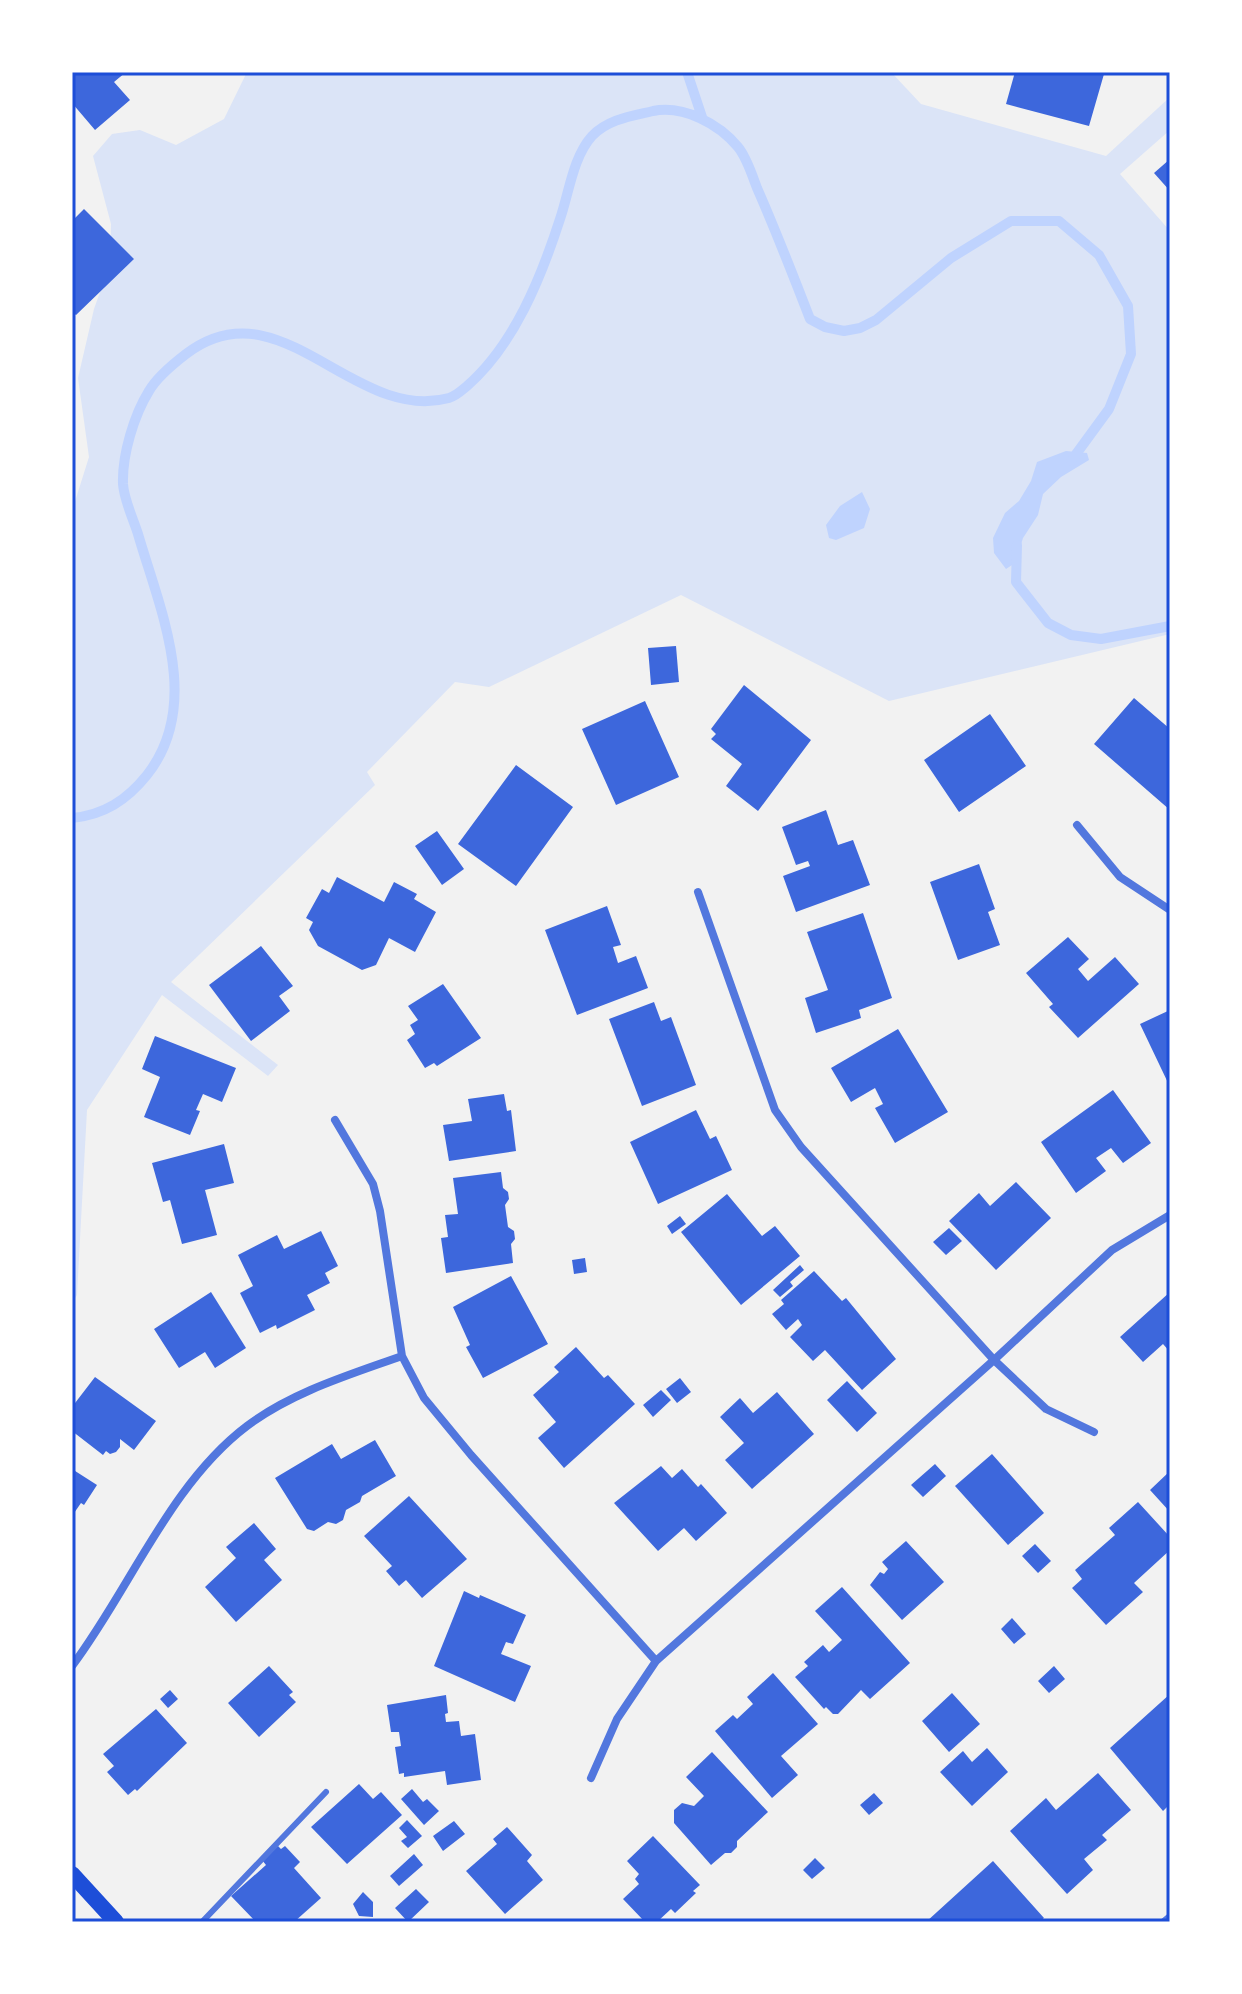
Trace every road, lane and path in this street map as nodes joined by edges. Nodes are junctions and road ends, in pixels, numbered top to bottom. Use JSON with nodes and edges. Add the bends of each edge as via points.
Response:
{"nodes":[{"id":1,"x":1077,"y":825,"type":"dead end"},
{"id":2,"x":698,"y":892,"type":"dead end"},
{"id":3,"x":1170,"y":910,"type":"edge"},
{"id":4,"x":335,"y":1120,"type":"dead end"},
{"id":5,"x":1170,"y":1215,"type":"edge"},
{"id":6,"x":402,"y":1356,"type":"junction"},
{"id":7,"x":994,"y":1360,"type":"junction"},
{"id":8,"x":1094,"y":1432,"type":"dead end"},
{"id":9,"x":656,"y":1661,"type":"junction"},
{"id":10,"x":72,"y":1666,"type":"edge"},
{"id":11,"x":591,"y":1778,"type":"dead end"},
{"id":12,"x":326,"y":1792,"type":"dead end"},
{"id":13,"x":72,"y":1874,"type":"edge"},
{"id":14,"x":1170,"y":1917,"type":"edge"},
{"id":15,"x":116,"y":1922,"type":"edge"},
{"id":16,"x":202,"y":1922,"type":"edge"},
{"id":17,"x":1164,"y":1922,"type":"edge"}],
"edges":[{"from":1,"to":3,"type":"street","via":[[1120,877]]},
{"from":2,"to":7,"type":"street","via":[[775,1110],[801,1147]]},
{"from":4,"to":6,"type":"street","via":[[373,1184]]},
{"from":5,"to":7,"type":"street","via":[[1112,1250]]},
{"from":6,"to":9,"type":"street","via":[[424,1398],[471,1455]]},
{"from":6,"to":10,"type":"street","via":[[324,1383],[277,1407],[219,1450],[193,1478]]},
{"from":7,"to":8,"type":"street","via":[[1046,1409]]},
{"from":7,"to":9,"type":"street"},
{"from":9,"to":11,"type":"street","via":[[617,1719]]},
{"from":12,"to":16,"type":"lane"},
{"from":13,"to":15,"type":"main road"},
{"from":14,"to":17,"type":"street"}]}
